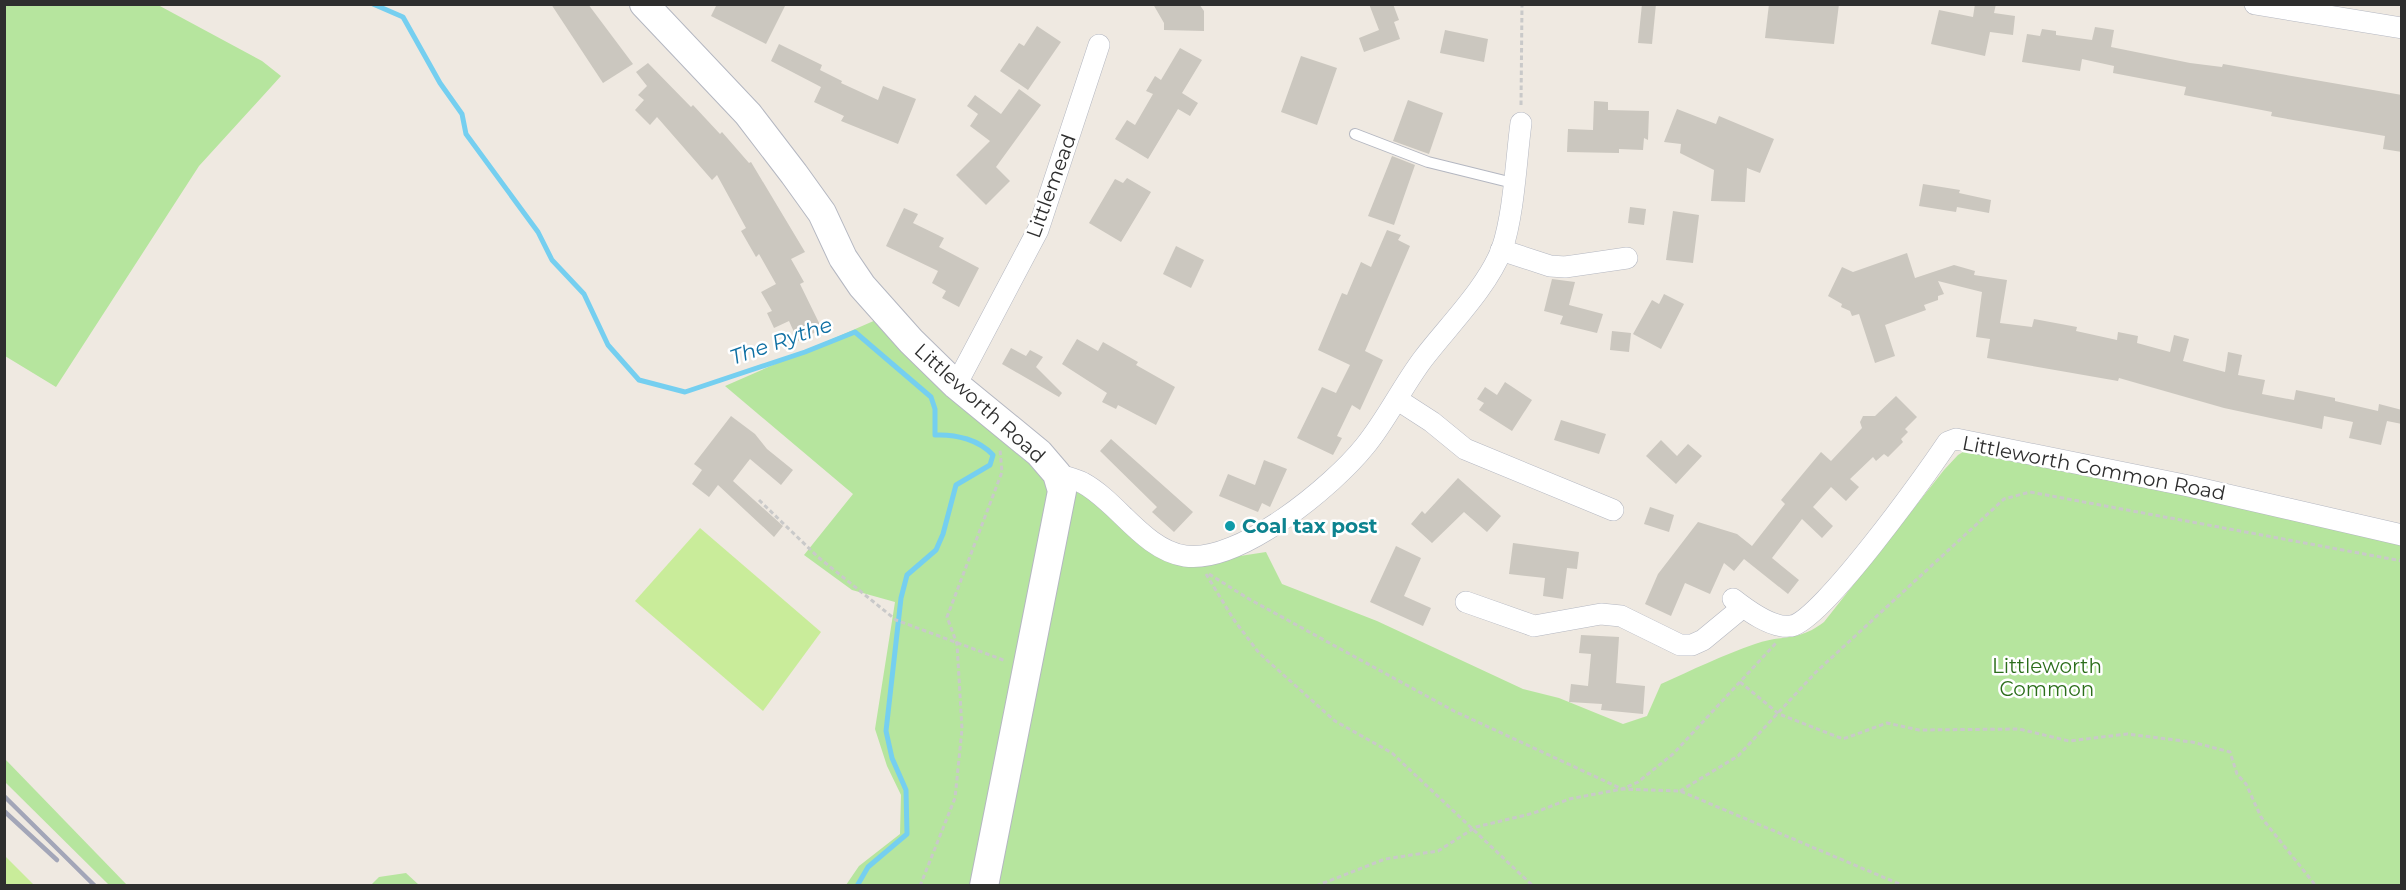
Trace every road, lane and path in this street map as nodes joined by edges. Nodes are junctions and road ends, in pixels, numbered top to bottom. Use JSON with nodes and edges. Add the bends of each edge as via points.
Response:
{"nodes":[{"id":1,"x":644,"y":4,"type":"edge"},
{"id":2,"x":1522,"y":4,"type":"edge"},
{"id":3,"x":2254,"y":4,"type":"edge"},
{"id":4,"x":2402,"y":28,"type":"edge"},
{"id":5,"x":1099,"y":45,"type":"dead end"},
{"id":6,"x":1521,"y":123,"type":"joint"},
{"id":7,"x":1355,"y":134,"type":"dead end"},
{"id":8,"x":1512,"y":183,"type":"junction"},
{"id":9,"x":1501,"y":250,"type":"junction"},
{"id":10,"x":1628,"y":260,"type":"dead end"},
{"id":11,"x":956,"y":385,"type":"junction"},
{"id":12,"x":1398,"y":400,"type":"junction"},
{"id":13,"x":1009,"y":429,"type":"junction"},
{"id":14,"x":1057,"y":474,"type":"junction"},
{"id":15,"x":759,"y":500,"type":"dead end"},
{"id":16,"x":1613,"y":510,"type":"dead end"},
{"id":17,"x":2402,"y":535,"type":"edge"},
{"id":18,"x":2402,"y":561,"type":"edge"},
{"id":19,"x":1466,"y":602,"type":"dead end"},
{"id":20,"x":1791,"y":626,"type":"junction"},
{"id":21,"x":957,"y":644,"type":"junction"},
{"id":22,"x":1027,"y":670,"type":"junction"},
{"id":23,"x":1740,"y":682,"type":"junction"},
{"id":24,"x":1779,"y":714,"type":"junction"},
{"id":25,"x":1622,"y":789,"type":"junction"},
{"id":26,"x":1680,"y":791,"type":"junction"},
{"id":27,"x":1472,"y":830,"type":"junction"},
{"id":28,"x":920,"y":885,"type":"edge"},
{"id":29,"x":984,"y":885,"type":"edge"},
{"id":30,"x":1316,"y":885,"type":"edge"},
{"id":31,"x":1533,"y":885,"type":"edge"},
{"id":32,"x":1904,"y":885,"type":"edge"},
{"id":33,"x":2316,"y":885,"type":"edge"}],
"edges":[{"from":1,"to":11,"type":"street","name":"Littleworth Road","via":[[748,114],[822,213],[843,258],[862,286]]},
{"from":2,"to":6,"type":"path"},
{"from":3,"to":4,"type":"street"},
{"from":5,"to":11,"type":"street","name":"Littlemead","via":[[1038,230]]},
{"from":6,"to":8,"type":"street"},
{"from":7,"to":8,"type":"lane","via":[[1428,162]]},
{"from":8,"to":9,"type":"street"},
{"from":9,"to":10,"type":"street","via":[[1550,266]]},
{"from":9,"to":12,"type":"street","via":[[1480,285],[1417,367]]},
{"from":11,"to":13,"type":"street","name":"Littleworth Road"},
{"from":12,"to":14,"type":"street","via":[[1365,447],[1319,492],[1267,530],[1207,557],[1183,556],[1156,544],[1082,483]]},
{"from":12,"to":16,"type":"street","via":[[1466,449]]},
{"from":13,"to":14,"type":"street","name":"Littleworth Road","via":[[1039,453]]},
{"from":13,"to":21,"type":"path","via":[[1000,449],[1002,472],[947,617]]},
{"from":14,"to":22,"type":"street","name":"Littleworth Road","via":[[1062,491]]},
{"from":15,"to":21,"type":"path","via":[[818,557],[896,620]]},
{"from":17,"to":20,"type":"street","name":"Littleworth Common Road","via":[[2189,486],[1956,439],[1948,442],[1911,496],[1813,615]]},
{"from":18,"to":24,"type":"path","via":[[2030,492],[2004,499],[1816,672]]},
{"from":19,"to":20,"type":"street","via":[[1534,626],[1601,614],[1621,616],[1680,645],[1703,640],[1738,603],[1768,621]]},
{"from":20,"to":23,"type":"path"},
{"from":21,"to":22,"type":"path"},
{"from":21,"to":28,"type":"path","via":[[962,729],[955,798]]},
{"from":22,"to":29,"type":"street","name":"Littleworth Road"},
{"from":23,"to":24,"type":"path"},
{"from":23,"to":25,"type":"path","via":[[1673,754],[1638,782]]},
{"from":24,"to":26,"type":"path","via":[[1738,756]]},
{"from":24,"to":33,"type":"path","via":[[1843,740],[1887,723],[1919,730],[2019,729],[2069,741],[2127,734],[2192,742],[2230,752],[2237,774],[2261,817]]},
{"from":25,"to":26,"type":"path"},
{"from":25,"to":27,"type":"path","via":[[1569,799]]},
{"from":25,"to":27,"type":"path","via":[[1454,711],[1203,570],[1259,653],[1335,721],[1392,753]]},
{"from":26,"to":32,"type":"path"},
{"from":27,"to":30,"type":"path","via":[[1438,851],[1385,859]]},
{"from":27,"to":31,"type":"path"}]}
